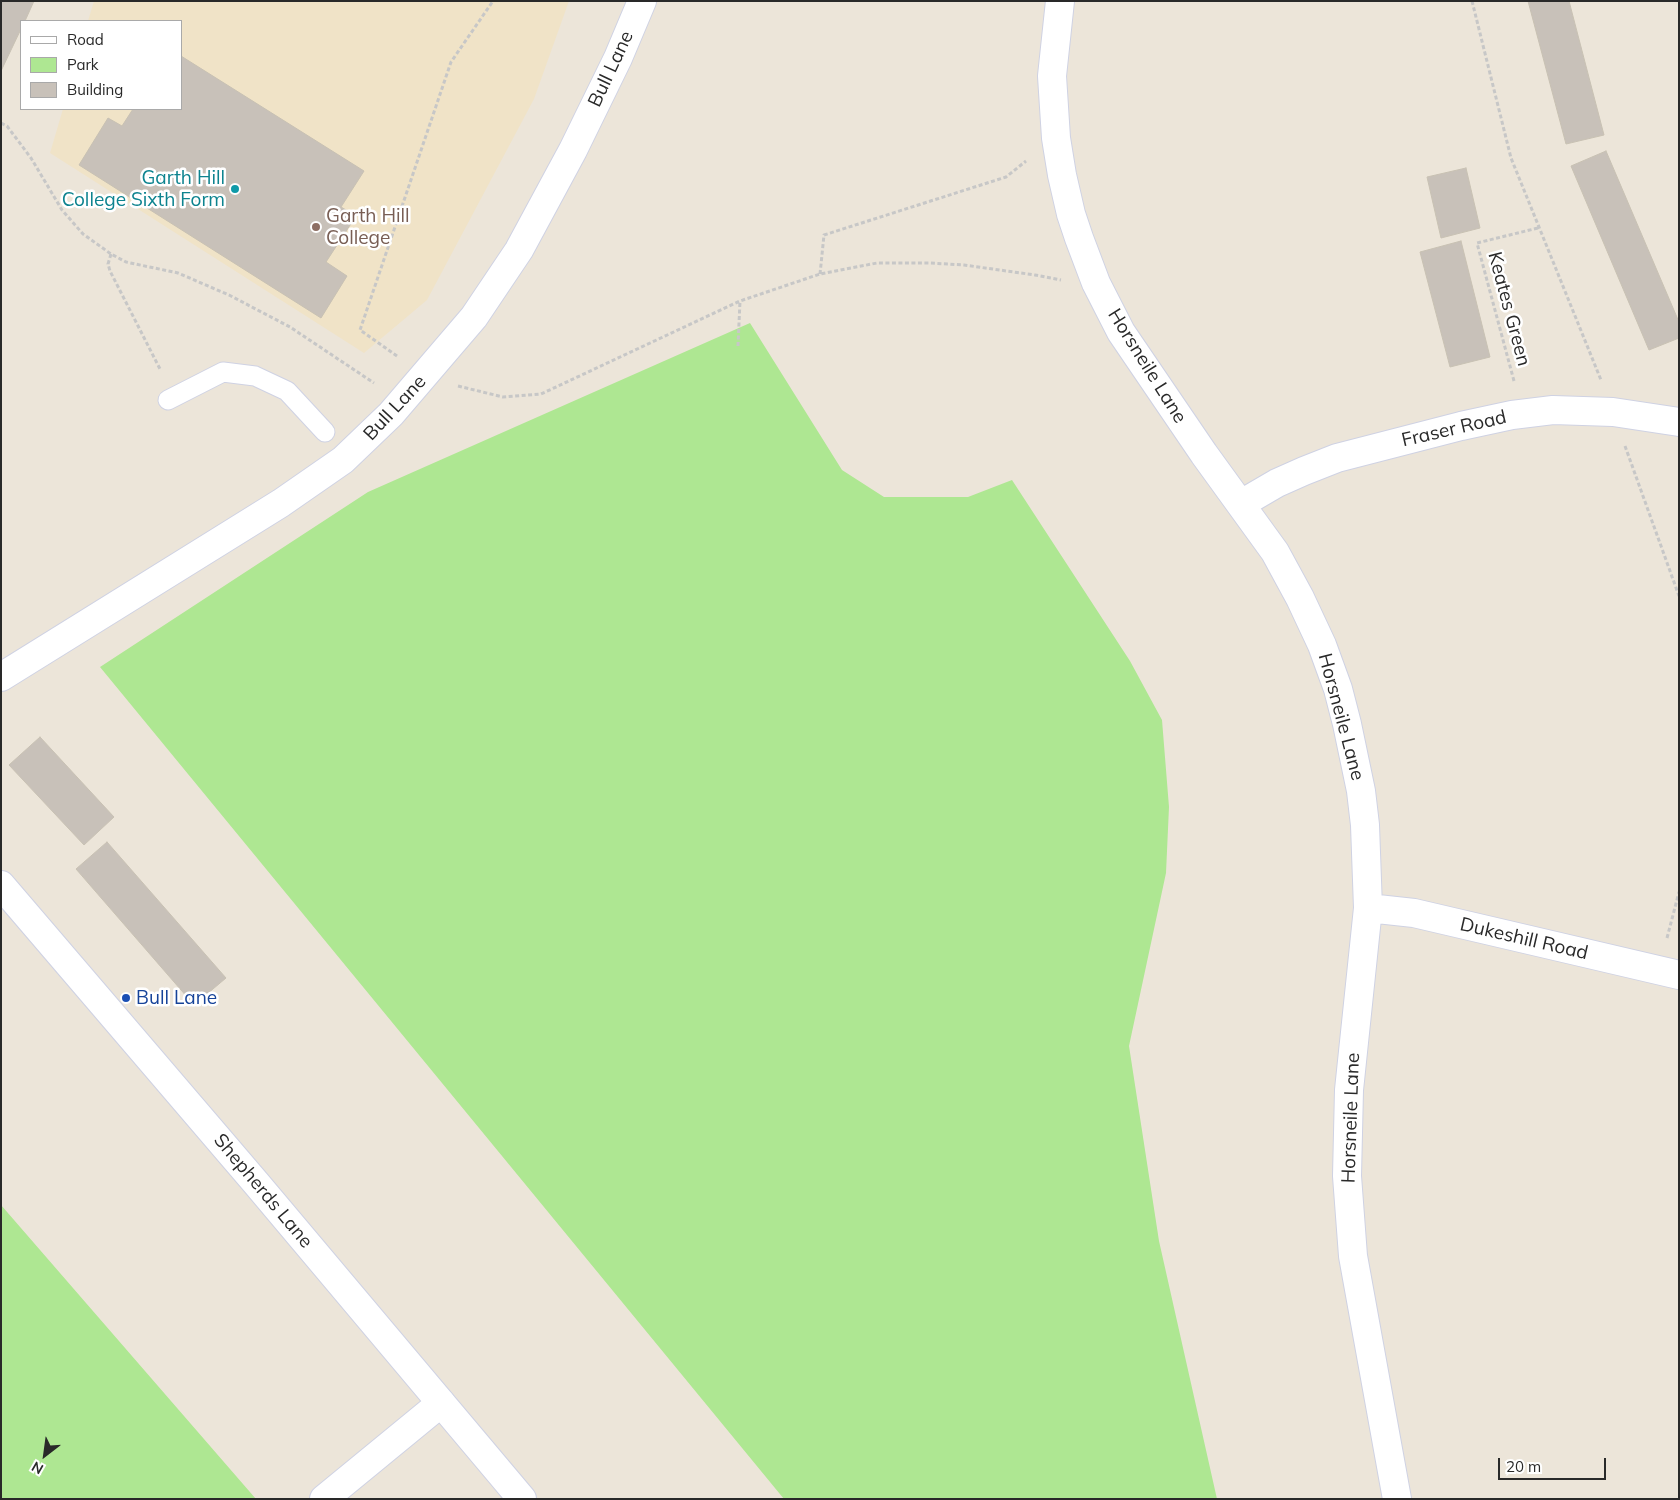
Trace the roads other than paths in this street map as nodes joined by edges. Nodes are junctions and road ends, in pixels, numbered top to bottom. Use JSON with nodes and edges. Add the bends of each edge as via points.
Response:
{"nodes":[{"id":1,"x":642,"y":1,"type":"edge"},
{"id":2,"x":1060,"y":1,"type":"edge"},
{"id":3,"x":172,"y":399,"type":"road end"},
{"id":4,"x":1679,"y":422,"type":"edge"},
{"id":5,"x":326,"y":432,"type":"dead end"},
{"id":6,"x":1241,"y":504,"type":"junction"},
{"id":7,"x":1,"y":677,"type":"edge"},
{"id":8,"x":1,"y":885,"type":"edge"},
{"id":9,"x":1368,"y":908,"type":"junction"},
{"id":10,"x":1668,"y":972,"type":"edge"},
{"id":11,"x":441,"y":1403,"type":"junction"},
{"id":12,"x":324,"y":1499,"type":"edge"},
{"id":13,"x":522,"y":1499,"type":"edge"},
{"id":14,"x":1397,"y":1499,"type":"edge"}],
"edges":[{"from":1,"to":7,"type":"street","name":"Bull Lane","via":[[573,150],[519,250],[474,317],[391,414],[343,460],[281,503]]},
{"from":2,"to":6,"type":"street","name":"Horsneile Lane","via":[[1052,76],[1056,138],[1079,238],[1096,283],[1121,332]]},
{"from":3,"to":5,"type":"lane","via":[[223,372],[255,376],[287,391]]},
{"from":4,"to":6,"type":"street","name":"Fraser Road","via":[[1613,412],[1553,410],[1522,414],[1337,458],[1277,483]]},
{"from":6,"to":9,"type":"street","name":"Horsneile Lane","via":[[1275,552],[1300,598],[1338,689],[1361,791]]},
{"from":8,"to":11,"type":"street","name":"Shepherds Lane"},
{"from":9,"to":10,"type":"street","name":"Dukeshill Road","via":[[1414,913]]},
{"from":9,"to":14,"type":"street","name":"Horsneile Lane","via":[[1349,1090],[1346,1176],[1353,1256]]},
{"from":11,"to":12,"type":"street"},
{"from":11,"to":13,"type":"street","name":"Shepherds Lane"}]}
